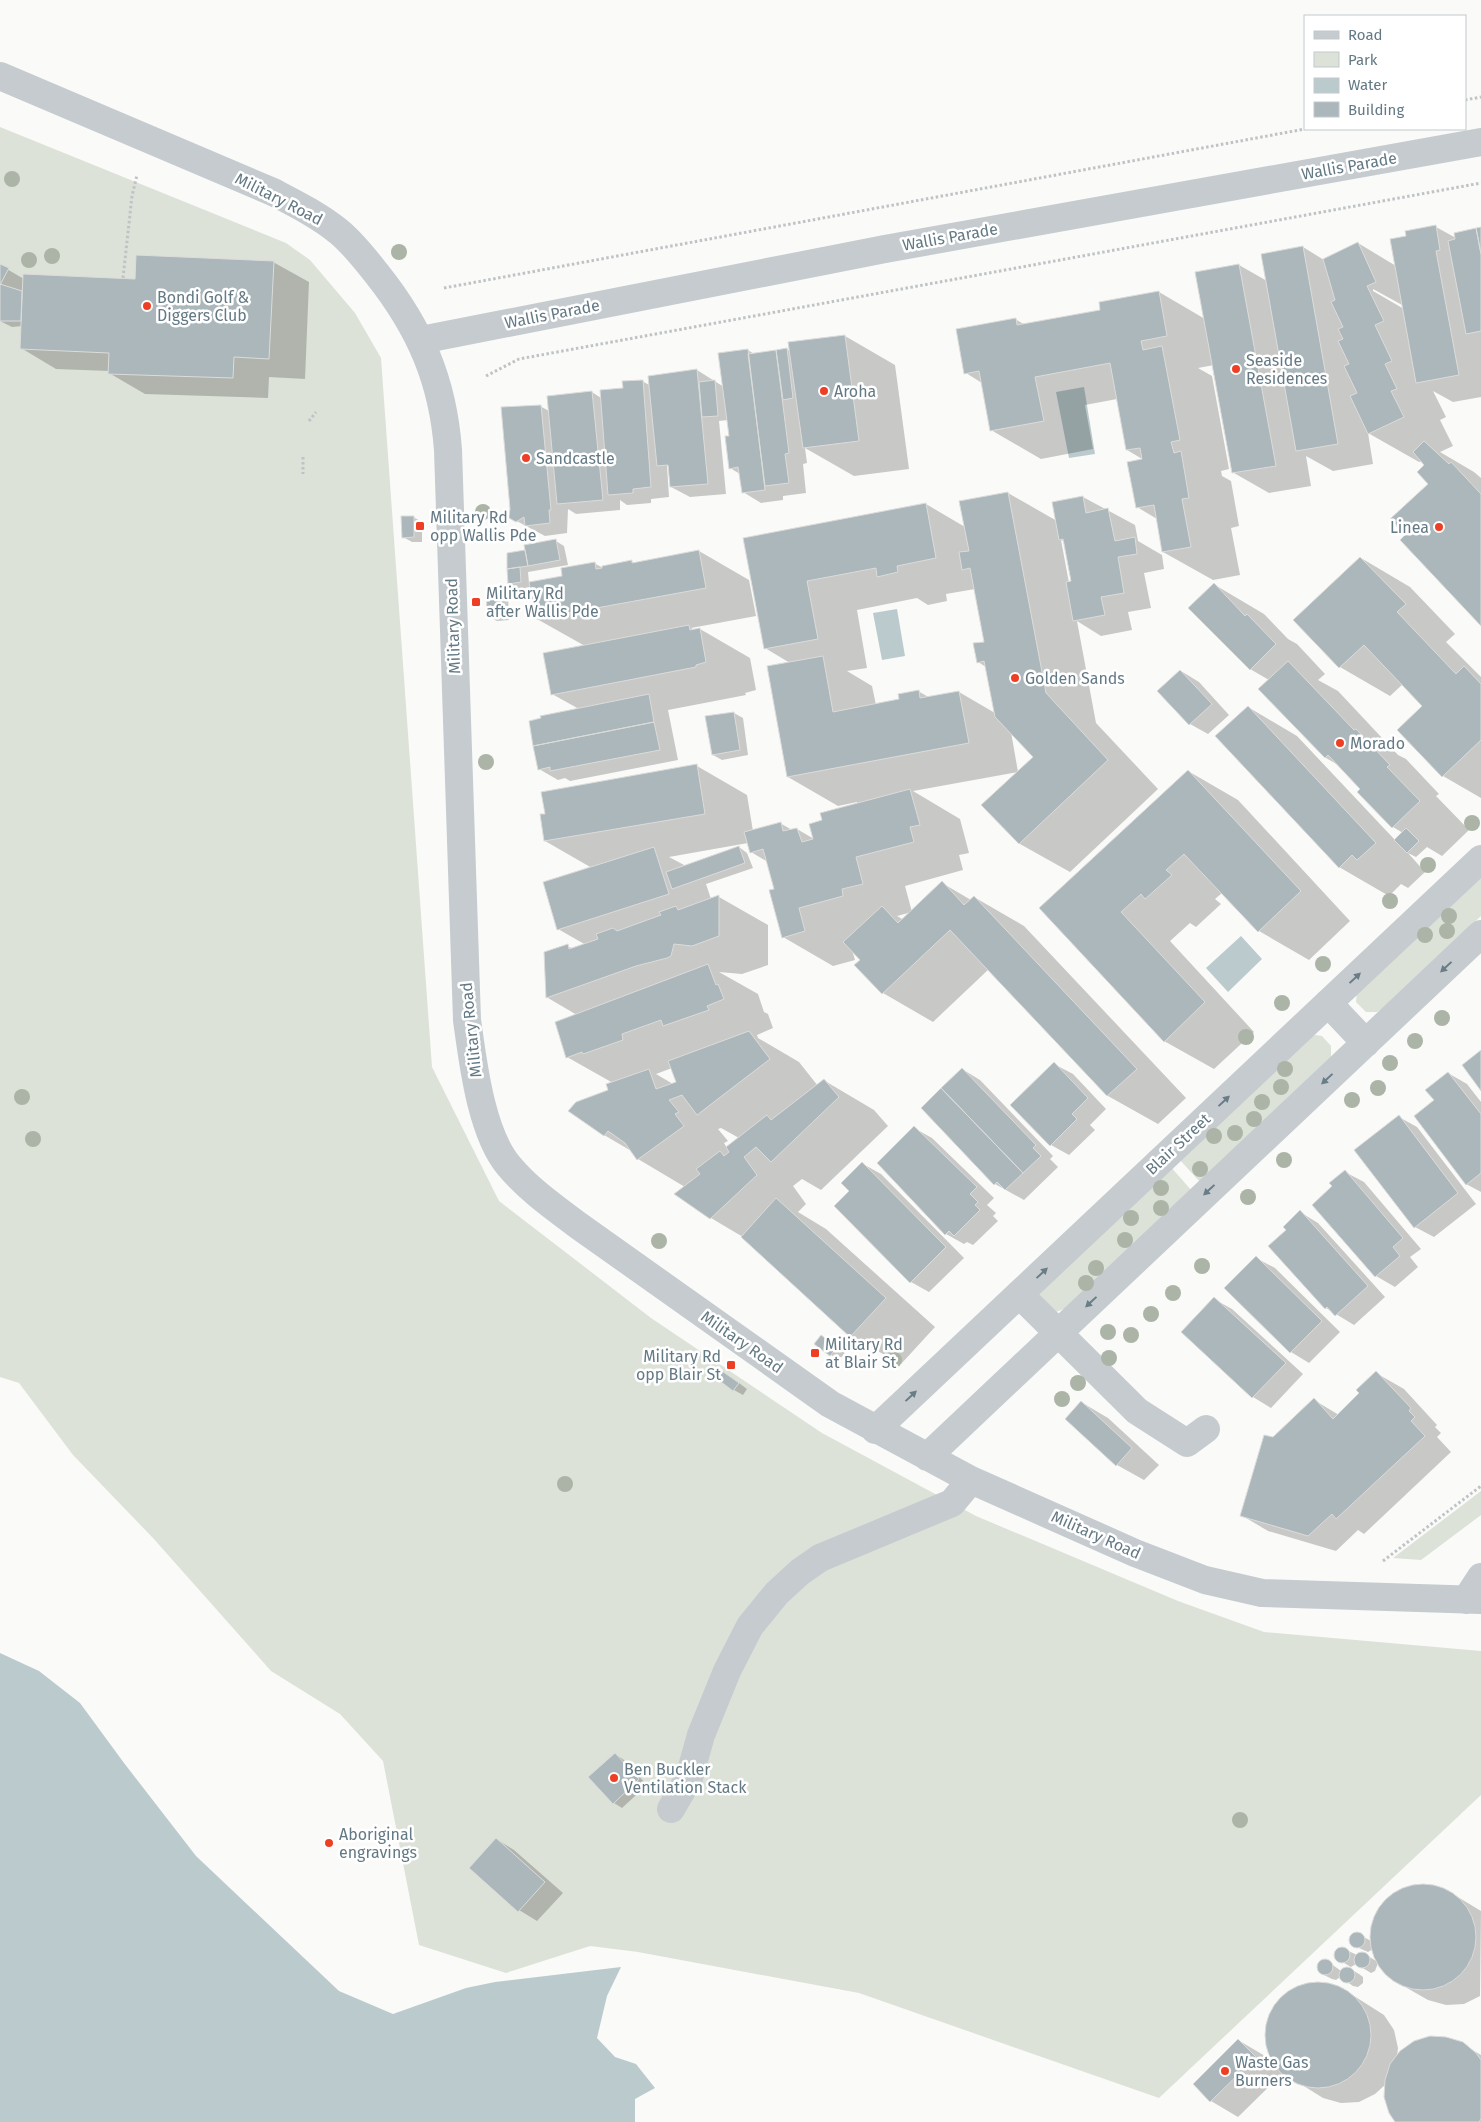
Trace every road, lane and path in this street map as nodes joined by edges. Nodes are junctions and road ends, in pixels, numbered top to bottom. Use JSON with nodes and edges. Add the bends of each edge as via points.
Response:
{"nodes":[{"id":1,"x":0,"y":76,"type":"edge"},
{"id":2,"x":1481,"y":97,"type":"edge"},
{"id":3,"x":1466,"y":100,"type":"edge"},
{"id":4,"x":1304,"y":129,"type":"edge"},
{"id":5,"x":1481,"y":142,"type":"edge"},
{"id":6,"x":137,"y":175,"type":"dead end"},
{"id":7,"x":1481,"y":183,"type":"edge"},
{"id":8,"x":123,"y":278,"type":"dead end"},
{"id":9,"x":444,"y":288,"type":"dead end"},
{"id":10,"x":421,"y":340,"type":"junction"},
{"id":11,"x":486,"y":376,"type":"dead end"},
{"id":12,"x":316,"y":412,"type":"dead end"},
{"id":13,"x":309,"y":421,"type":"dead end"},
{"id":14,"x":302,"y":457,"type":"dead end"},
{"id":15,"x":303,"y":474,"type":"dead end"},
{"id":16,"x":1481,"y":858,"type":"edge"},
{"id":17,"x":1481,"y":934,"type":"edge"},
{"id":18,"x":1328,"y":1003,"type":"junction"},
{"id":19,"x":1366,"y":1043,"type":"junction"},
{"id":20,"x":1019,"y":1294,"type":"junction"},
{"id":21,"x":1058,"y":1333,"type":"junction"},
{"id":22,"x":1206,"y":1429,"type":"dead end"},
{"id":23,"x":876,"y":1430,"type":"junction"},
{"id":24,"x":927,"y":1457,"type":"junction"},
{"id":25,"x":971,"y":1480,"type":"junction"},
{"id":26,"x":1481,"y":1486,"type":"edge"},
{"id":27,"x":1384,"y":1561,"type":"dead end"},
{"id":28,"x":1481,"y":1577,"type":"edge"},
{"id":29,"x":1474,"y":1600,"type":"edge"},
{"id":30,"x":671,"y":1809,"type":"dead end"}],
"edges":[{"from":1,"to":10,"type":"street","name":"Military Road","via":[[273,192],[309,211],[339,232],[362,254],[404,310]]},
{"from":2,"to":3,"type":"path"},
{"from":4,"to":9,"type":"path"},
{"from":5,"to":10,"type":"street","name":"Wallis Parade","via":[[885,249]]},
{"from":6,"to":8,"type":"path"},
{"from":7,"to":11,"type":"path","via":[[519,359]]},
{"from":10,"to":23,"type":"street","name":"Military Road","via":[[436,379],[446,423],[467,1020],[474,1072],[496,1146],[508,1166],[579,1226],[830,1404]]},
{"from":12,"to":13,"type":"path"},
{"from":14,"to":15,"type":"path"},
{"from":18,"to":16,"type":"street","name":"Blair Street","one_way":true},
{"from":17,"to":19,"type":"street","one_way":true},
{"from":18,"to":19,"type":"street"},
{"from":20,"to":18,"type":"street","name":"Blair Street","one_way":true},
{"from":19,"to":21,"type":"street","one_way":true},
{"from":20,"to":21,"type":"street"},
{"from":23,"to":20,"type":"street","name":"Blair Street","one_way":true},
{"from":21,"to":22,"type":"street","via":[[1137,1411],[1187,1443]]},
{"from":21,"to":24,"type":"street"},
{"from":23,"to":24,"type":"street","name":"Military Road"},
{"from":24,"to":25,"type":"street","name":"Military Road"},
{"from":25,"to":29,"type":"street","name":"Military Road","via":[[1135,1553],[1205,1580],[1262,1593]]},
{"from":25,"to":30,"type":"street","via":[[952,1503],[820,1558],[777,1593],[750,1626],[727,1671],[701,1735],[689,1778]]},
{"from":26,"to":27,"type":"path"},
{"from":28,"to":29,"type":"street"}]}
